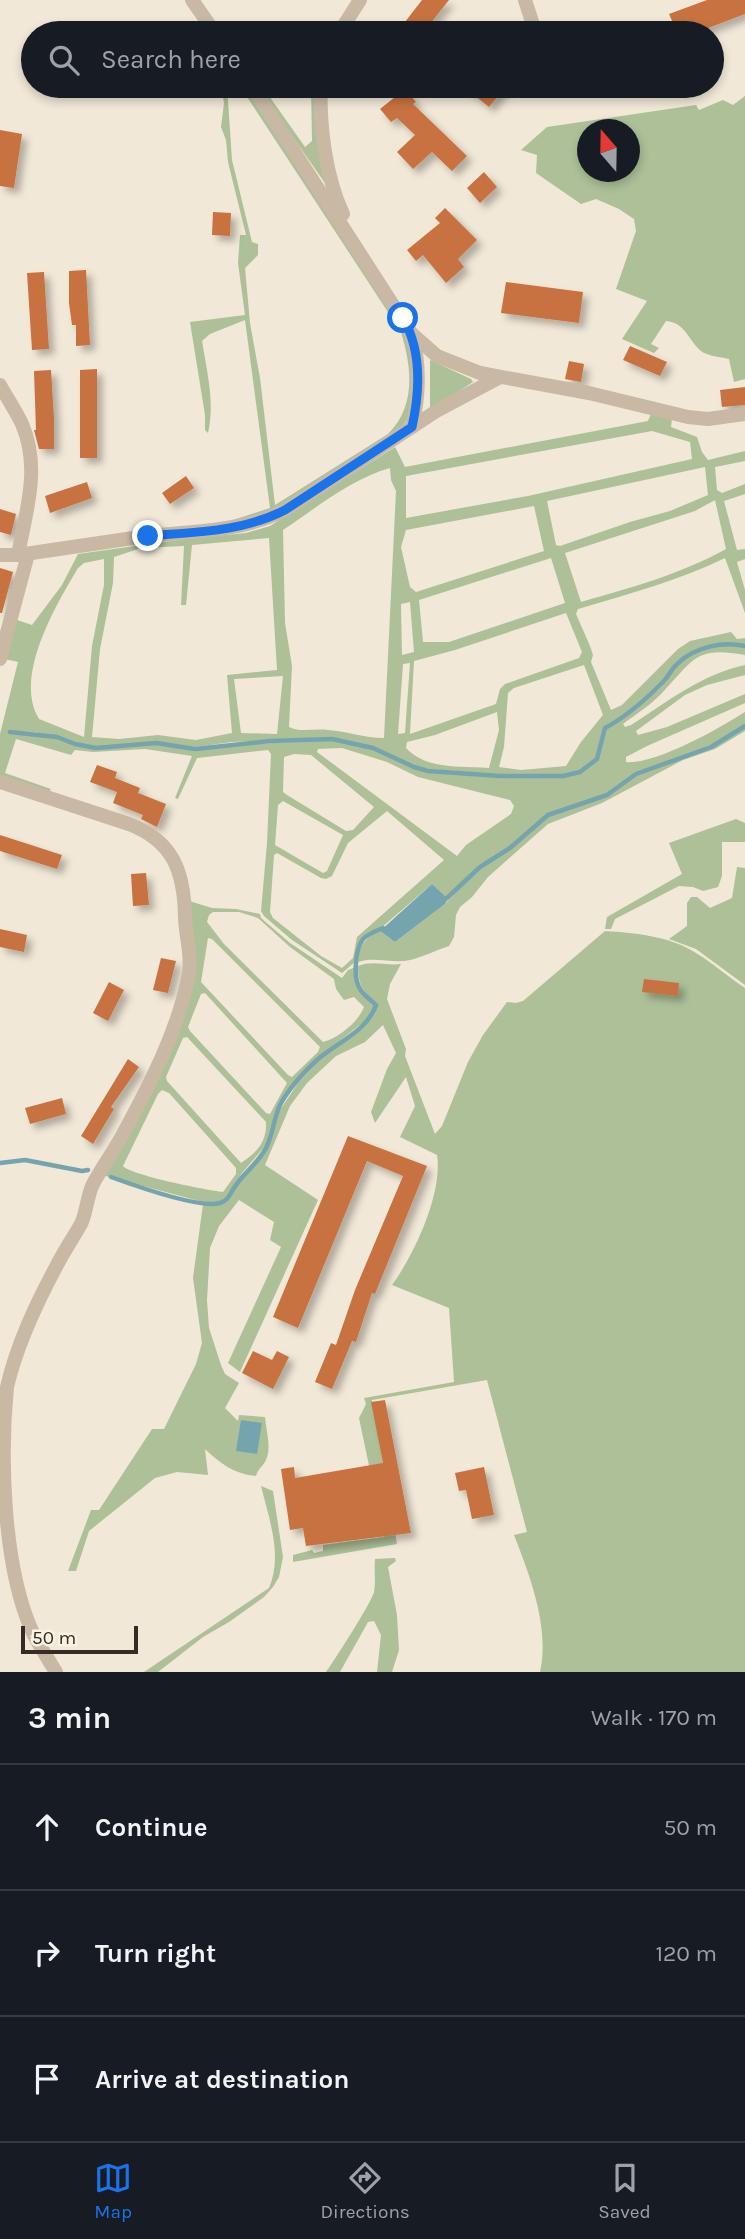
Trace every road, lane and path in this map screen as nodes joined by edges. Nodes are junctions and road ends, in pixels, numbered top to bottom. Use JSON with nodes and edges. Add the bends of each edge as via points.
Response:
{"nodes":[{"id":1,"x":192,"y":0,"type":"edge"},
{"id":2,"x":360,"y":0,"type":"edge"},
{"id":3,"x":525,"y":0,"type":"edge"},
{"id":4,"x":207,"y":21,"type":"edge"},
{"id":5,"x":347,"y":21,"type":"edge"},
{"id":6,"x":532,"y":21,"type":"edge"},
{"id":7,"x":260,"y":98,"type":"edge"},
{"id":8,"x":321,"y":98,"type":"edge"},
{"id":9,"x":365,"y":259,"type":"junction"},
{"id":10,"x":411,"y":333,"type":"junction"},
{"id":11,"x":500,"y":377,"type":"junction"},
{"id":12,"x":0,"y":386,"type":"edge"},
{"id":13,"x":745,"y":414,"type":"edge"},
{"id":14,"x":412,"y":427,"type":"junction"},
{"id":15,"x":23,"y":554,"type":"junction"},
{"id":16,"x":0,"y":555,"type":"edge"},
{"id":17,"x":0,"y":659,"type":"edge"},
{"id":18,"x":0,"y":782,"type":"edge"},
{"id":19,"x":56,"y":1672,"type":"edge"}],
"edges":[{"from":1,"to":4,"type":"street"},
{"from":2,"to":5,"type":"street"},
{"from":3,"to":6,"type":"street"},
{"from":7,"to":9,"type":"street"},
{"from":8,"to":9,"type":"street","via":[[320,118],[340,206]]},
{"from":9,"to":10,"type":"street"},
{"from":10,"to":11,"type":"street","via":[[437,356]]},
{"from":10,"to":14,"type":"street","via":[[417,370]]},
{"from":11,"to":13,"type":"street","via":[[688,417]]},
{"from":11,"to":14,"type":"street"},
{"from":12,"to":15,"type":"street","via":[[22,425],[32,469]]},
{"from":14,"to":15,"type":"street","via":[[264,521]]},
{"from":15,"to":16,"type":"street"},
{"from":15,"to":17,"type":"street"},
{"from":18,"to":19,"type":"street","via":[[148,831],[161,842],[169,850],[181,882],[190,950],[183,995],[155,1073],[92,1187],[86,1213],[30,1321],[7,1390],[1,1477],[6,1535],[32,1631]]}]}
